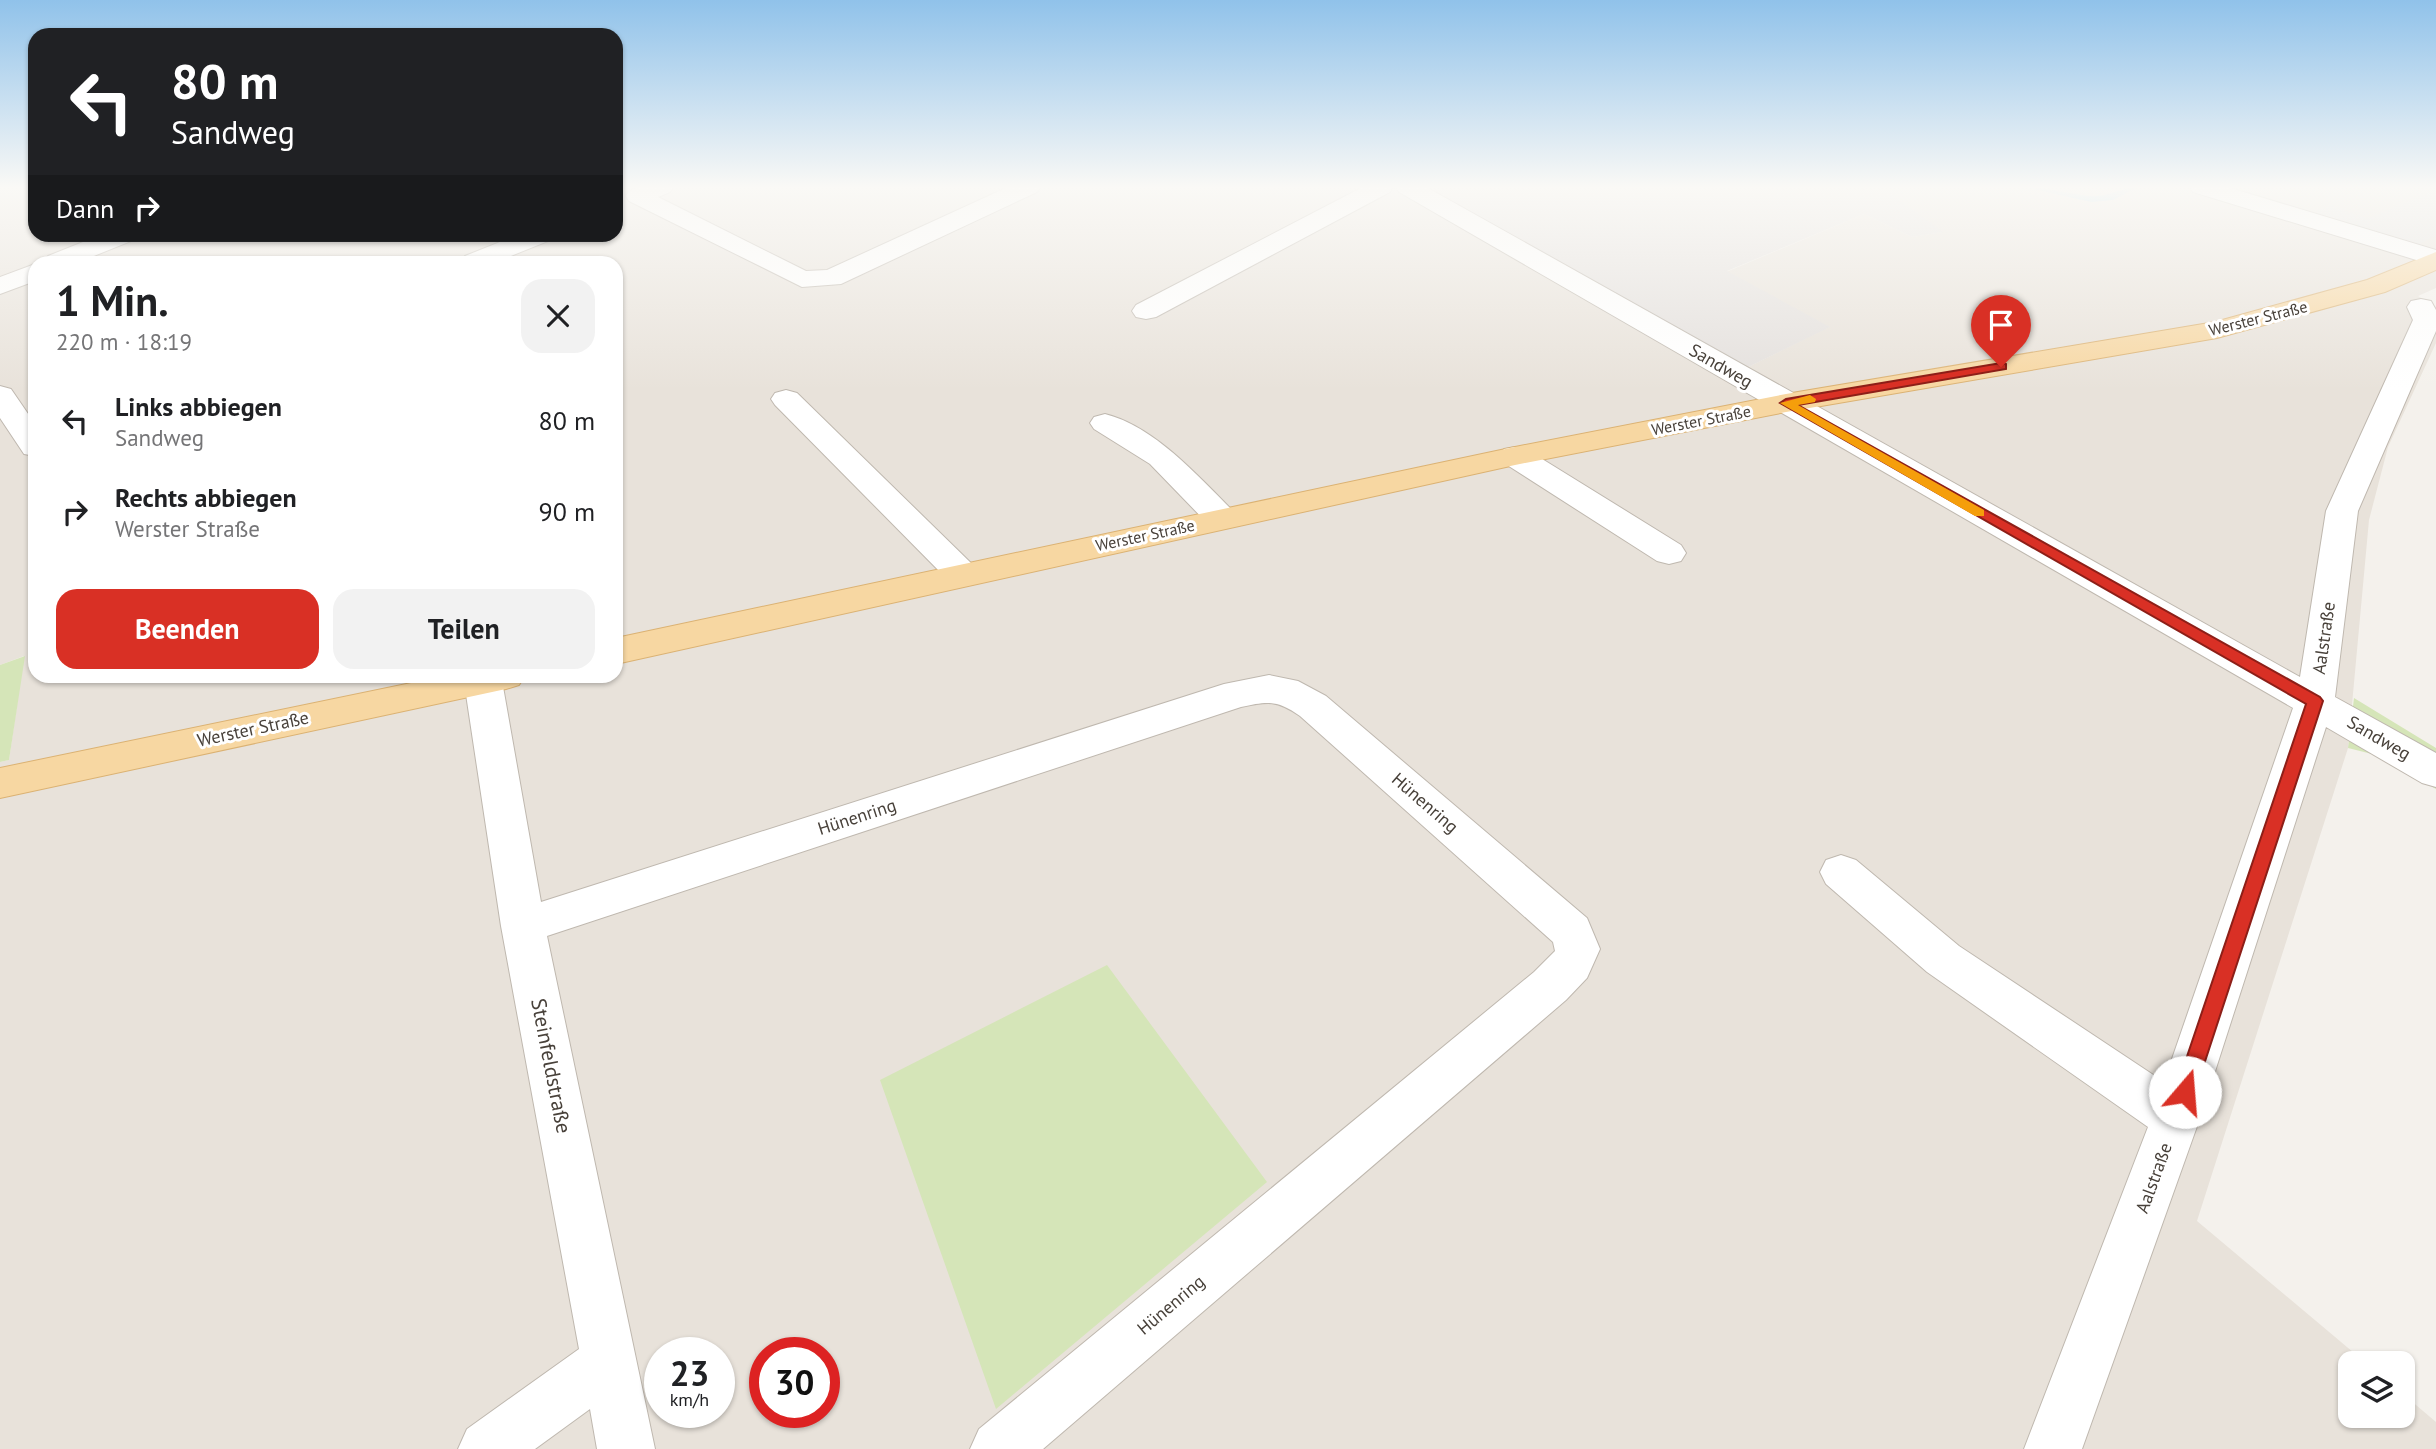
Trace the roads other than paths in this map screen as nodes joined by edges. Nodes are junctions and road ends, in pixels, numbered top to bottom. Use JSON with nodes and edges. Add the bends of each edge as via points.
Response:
{"nodes":[{"id":1,"x":754,"y":255,"type":"edge"},
{"id":2,"x":882,"y":255,"type":"edge"},
{"id":3,"x":1253,"y":255,"type":"edge"},
{"id":4,"x":1526,"y":255,"type":"edge"},
{"id":5,"x":2436,"y":259,"type":"edge"},
{"id":6,"x":28,"y":275,"type":"edge"},
{"id":7,"x":0,"y":286,"type":"edge"},
{"id":8,"x":2421,"y":307,"type":"dead end"},
{"id":9,"x":1146,"y":311,"type":"dead end"},
{"id":10,"x":0,"y":395,"type":"edge"},
{"id":11,"x":786,"y":399,"type":"dead end"},
{"id":12,"x":1786,"y":403,"type":"junction"},
{"id":13,"x":1105,"y":424,"type":"dead end"},
{"id":14,"x":28,"y":437,"type":"edge"},
{"id":15,"x":1514,"y":456,"type":"junction"},
{"id":16,"x":1222,"y":519,"type":"junction"},
{"id":17,"x":1669,"y":553,"type":"dead end"},
{"id":18,"x":962,"y":574,"type":"junction"},
{"id":19,"x":623,"y":649,"type":"edge"},
{"id":20,"x":471,"y":683,"type":"edge"},
{"id":21,"x":496,"y":683,"type":"edge"},
{"id":22,"x":2315,"y":701,"type":"junction"},
{"id":23,"x":2436,"y":772,"type":"edge"},
{"id":24,"x":0,"y":783,"type":"edge"},
{"id":25,"x":1841,"y":872,"type":"dead end"},
{"id":26,"x":523,"y":926,"type":"junction"},
{"id":27,"x":2176,"y":1118,"type":"junction"},
{"id":28,"x":609,"y":1361,"type":"junction"},
{"id":29,"x":487,"y":1449,"type":"edge"},
{"id":30,"x":626,"y":1449,"type":"edge"},
{"id":31,"x":999,"y":1449,"type":"edge"},
{"id":32,"x":2053,"y":1449,"type":"edge"}],
"edges":[{"from":1,"to":2,"type":"street","via":[[802,279],[818,281]]},
{"from":3,"to":9,"type":"street"},
{"from":4,"to":12,"type":"street","name":"Sandweg"},
{"from":5,"to":12,"type":"main road","name":"Werster Straße","via":[[2376,286],[2217,330]]},
{"from":6,"to":7,"type":"street"},
{"from":8,"to":22,"type":"street","name":"Aalstraße","via":[[2427,320],[2342,511]]},
{"from":10,"to":14,"type":"street"},
{"from":11,"to":18,"type":"street"},
{"from":12,"to":15,"type":"main road","name":"Werster Straße"},
{"from":12,"to":22,"type":"street","name":"Sandweg"},
{"from":13,"to":16,"type":"street","via":[[1161,457]]},
{"from":15,"to":16,"type":"main road","name":"Werster Straße"},
{"from":15,"to":17,"type":"street"},
{"from":16,"to":18,"type":"main road","name":"Werster Straße"},
{"from":18,"to":19,"type":"main road","name":"Werster Straße"},
{"from":20,"to":24,"type":"main road","name":"Werster Straße"},
{"from":21,"to":26,"type":"street","name":"Steinfeldstraße"},
{"from":22,"to":23,"type":"street","name":"Sandweg"},
{"from":22,"to":27,"type":"street","name":"Aalstraße"},
{"from":25,"to":27,"type":"street","via":[[1943,958]]},
{"from":26,"to":28,"type":"street","name":"Steinfeldstraße"},
{"from":26,"to":31,"type":"street","name":"Hünenring","via":[[1237,694],[1282,688],[1313,706],[1571,931],[1578,949],[1550,986]]},
{"from":27,"to":32,"type":"street","name":"Aalstraße"},
{"from":28,"to":29,"type":"street"},
{"from":28,"to":30,"type":"street","name":"Steinfeldstraße"}]}
